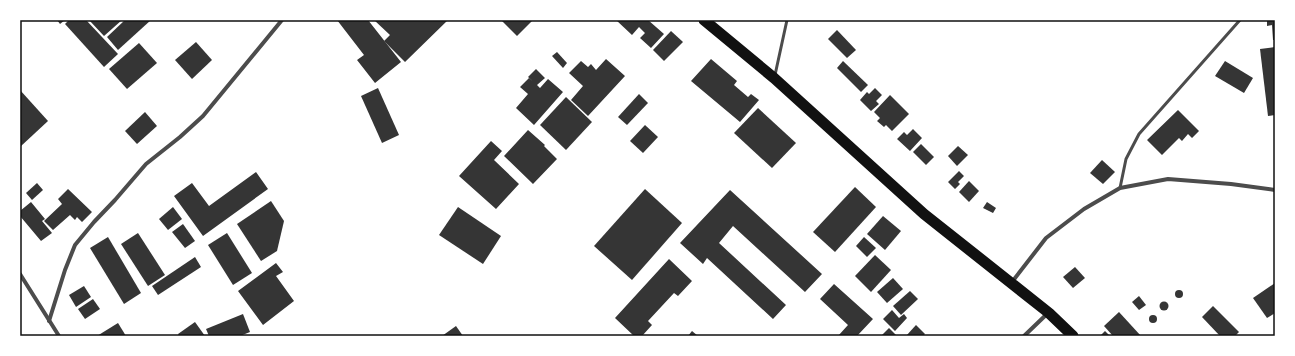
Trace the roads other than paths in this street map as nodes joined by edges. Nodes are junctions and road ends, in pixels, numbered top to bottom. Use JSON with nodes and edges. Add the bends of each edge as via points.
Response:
{"nodes":[{"id":1,"x":282,"y":20,"type":"edge"},
{"id":2,"x":704,"y":20,"type":"edge"},
{"id":3,"x":787,"y":20,"type":"edge"},
{"id":4,"x":1240,"y":20,"type":"edge"},
{"id":5,"x":774,"y":78,"type":"junction"},
{"id":6,"x":1120,"y":188,"type":"junction"},
{"id":7,"x":1275,"y":190,"type":"edge"},
{"id":8,"x":20,"y":274,"type":"edge"},
{"id":9,"x":1012,"y":283,"type":"junction"},
{"id":10,"x":1049,"y":312,"type":"junction"},
{"id":11,"x":49,"y":321,"type":"junction"},
{"id":12,"x":59,"y":336,"type":"edge"},
{"id":13,"x":1024,"y":336,"type":"edge"},
{"id":14,"x":1073,"y":336,"type":"edge"}],
"edges":[{"from":1,"to":11,"type":"street","via":[[203,116],[146,164],[75,245]]},
{"from":2,"to":5,"type":"highway"},
{"from":3,"to":5,"type":"lane"},
{"from":4,"to":6,"type":"lane","via":[[1139,134],[1126,159]]},
{"from":5,"to":9,"type":"highway","via":[[924,214]]},
{"from":6,"to":7,"type":"street","via":[[1168,179]]},
{"from":6,"to":9,"type":"street","via":[[1084,209],[1046,238]]},
{"from":8,"to":11,"type":"street"},
{"from":9,"to":10,"type":"highway"},
{"from":10,"to":13,"type":"street"},
{"from":10,"to":14,"type":"highway"},
{"from":11,"to":12,"type":"street"}]}
